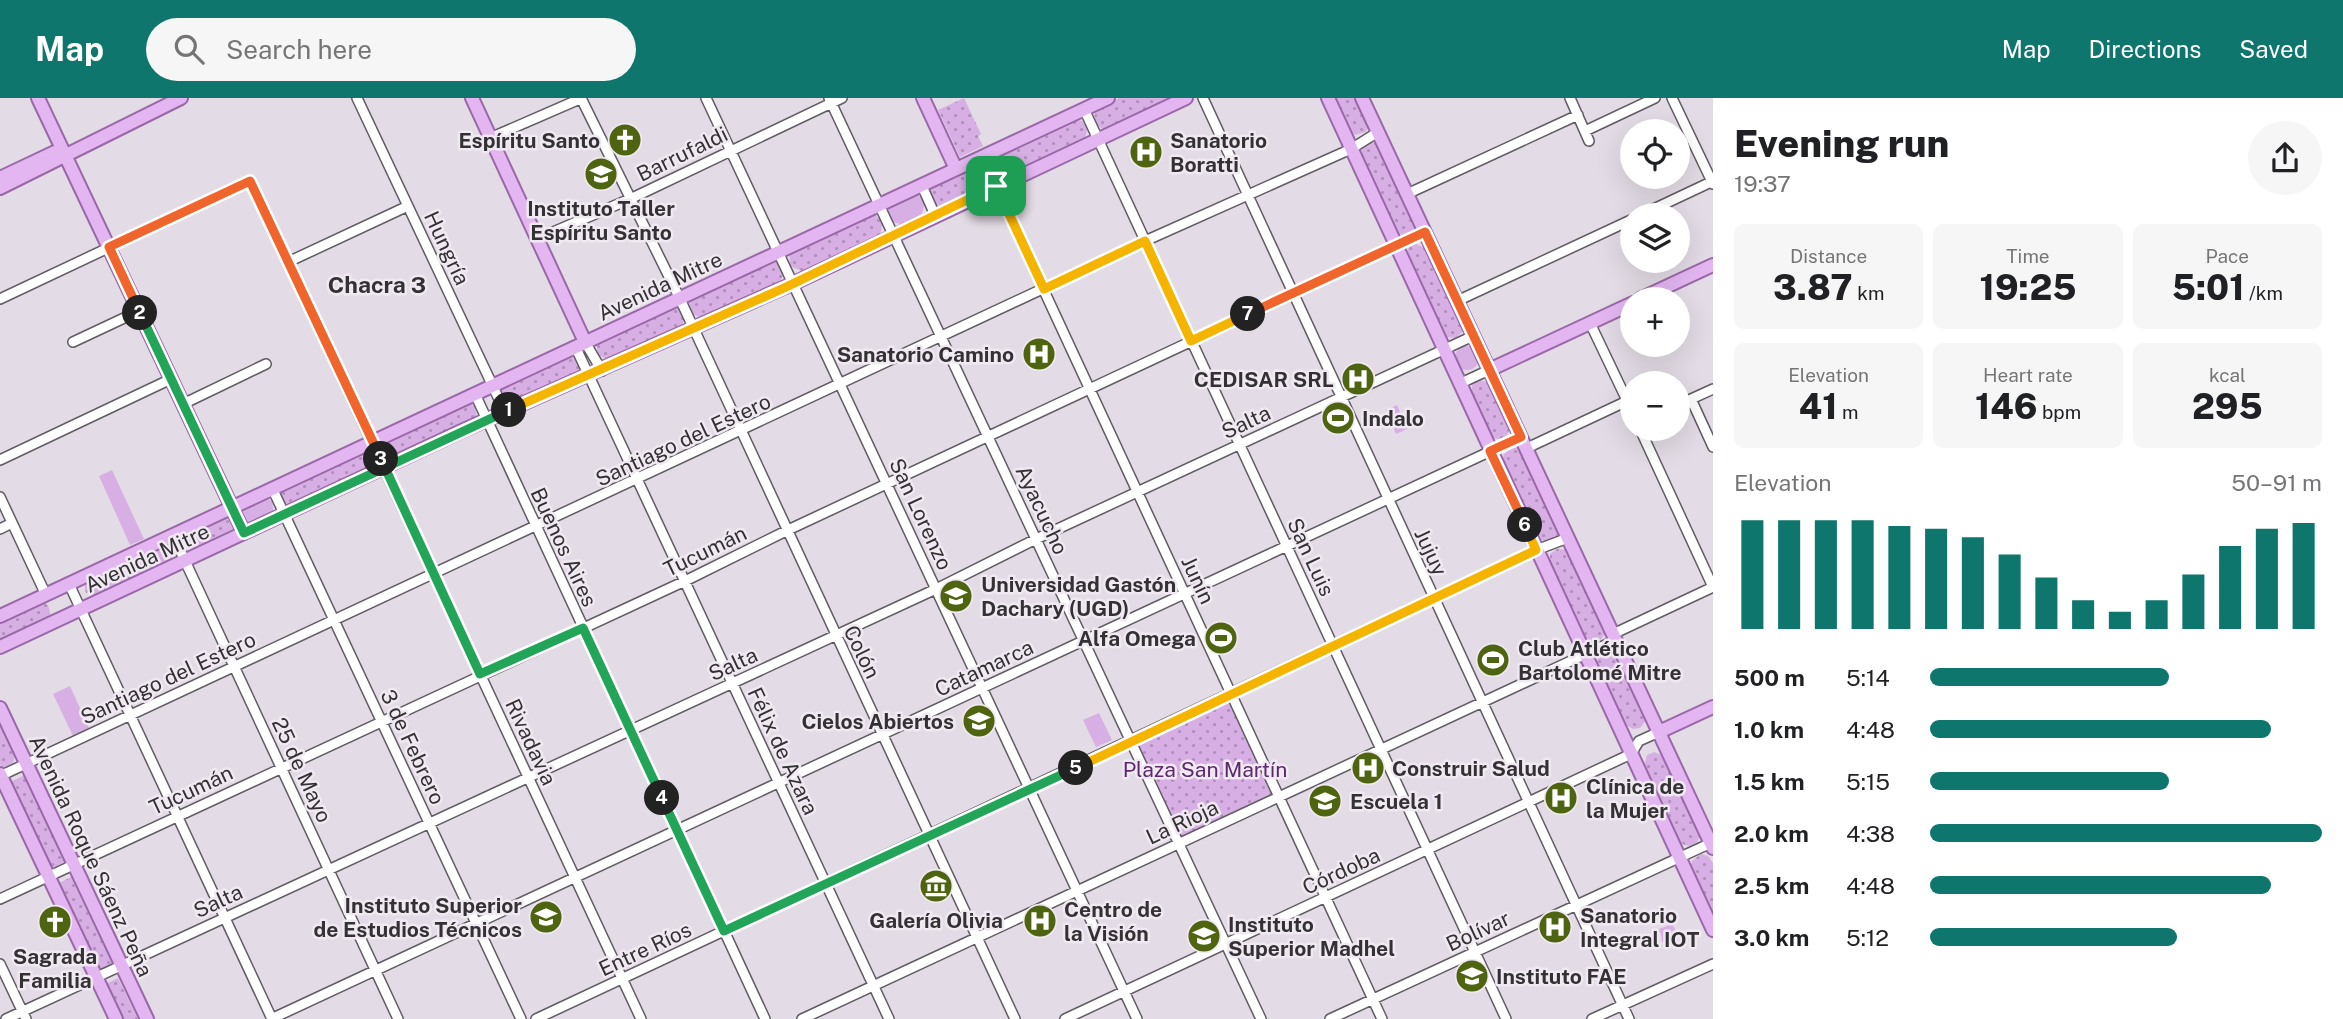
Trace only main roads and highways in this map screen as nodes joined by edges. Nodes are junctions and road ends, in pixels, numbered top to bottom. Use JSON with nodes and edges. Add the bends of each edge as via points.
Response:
{"nodes":[{"id":1,"x":38,"y":98,"type":"edge"},
{"id":2,"x":181,"y":98,"type":"edge"},
{"id":3,"x":472,"y":98,"type":"edge"},
{"id":4,"x":923,"y":98,"type":"edge"},
{"id":5,"x":1108,"y":98,"type":"edge"},
{"id":6,"x":1186,"y":98,"type":"edge"},
{"id":7,"x":1328,"y":98,"type":"edge"},
{"id":8,"x":1362,"y":98,"type":"edge"},
{"id":9,"x":65,"y":153,"type":"junction"},
{"id":10,"x":956,"y":169,"type":"junction"},
{"id":11,"x":1,"y":177,"type":"edge"},
{"id":12,"x":1713,"y":265,"type":"edge"},
{"id":13,"x":1666,"y":287,"type":"edge"},
{"id":14,"x":1620,"y":309,"type":"edge"},
{"id":15,"x":580,"y":344,"type":"junction"},
{"id":16,"x":1489,"y":370,"type":"junction"},
{"id":17,"x":232,"y":509,"type":"junction"},
{"id":18,"x":244,"y":533,"type":"junction"},
{"id":19,"x":0,"y":616,"type":"edge"},
{"id":20,"x":0,"y":647,"type":"edge"},
{"id":21,"x":1713,"y":706,"type":"edge"},
{"id":22,"x":0,"y":708,"type":"edge"},
{"id":23,"x":1659,"y":732,"type":"junction"},
{"id":24,"x":0,"y":775,"type":"edge"},
{"id":25,"x":1712,"y":844,"type":"edge"},
{"id":26,"x":1713,"y":930,"type":"edge"},
{"id":27,"x":116,"y":1019,"type":"edge"},
{"id":28,"x":147,"y":1019,"type":"edge"}],
"edges":[{"from":1,"to":9,"type":"main road"},
{"from":2,"to":9,"type":"main road"},
{"from":3,"to":15,"type":"main road"},
{"from":4,"to":10,"type":"main road"},
{"from":5,"to":10,"type":"main road","name":"Avenida Mitre"},
{"from":6,"to":18,"type":"main road","name":"Avenida Mitre","via":[[792,284]]},
{"from":7,"to":26,"type":"main road"},
{"from":8,"to":16,"type":"main road"},
{"from":9,"to":11,"type":"main road","via":[[55,152]]},
{"from":9,"to":17,"type":"main road"},
{"from":10,"to":15,"type":"main road","name":"Avenida Mitre"},
{"from":12,"to":13,"type":"main road"},
{"from":14,"to":16,"type":"main road"},
{"from":15,"to":17,"type":"main road","name":"Avenida Mitre"},
{"from":16,"to":23,"type":"main road"},
{"from":17,"to":18,"type":"main road"},
{"from":17,"to":19,"type":"main road","name":"Avenida Mitre"},
{"from":18,"to":20,"type":"main road","name":"Avenida Mitre"},
{"from":21,"to":23,"type":"main road"},
{"from":22,"to":28,"type":"main road","name":"Avenida Roque Sáenz Peña"},
{"from":23,"to":25,"type":"main road"},
{"from":24,"to":27,"type":"main road"}]}
